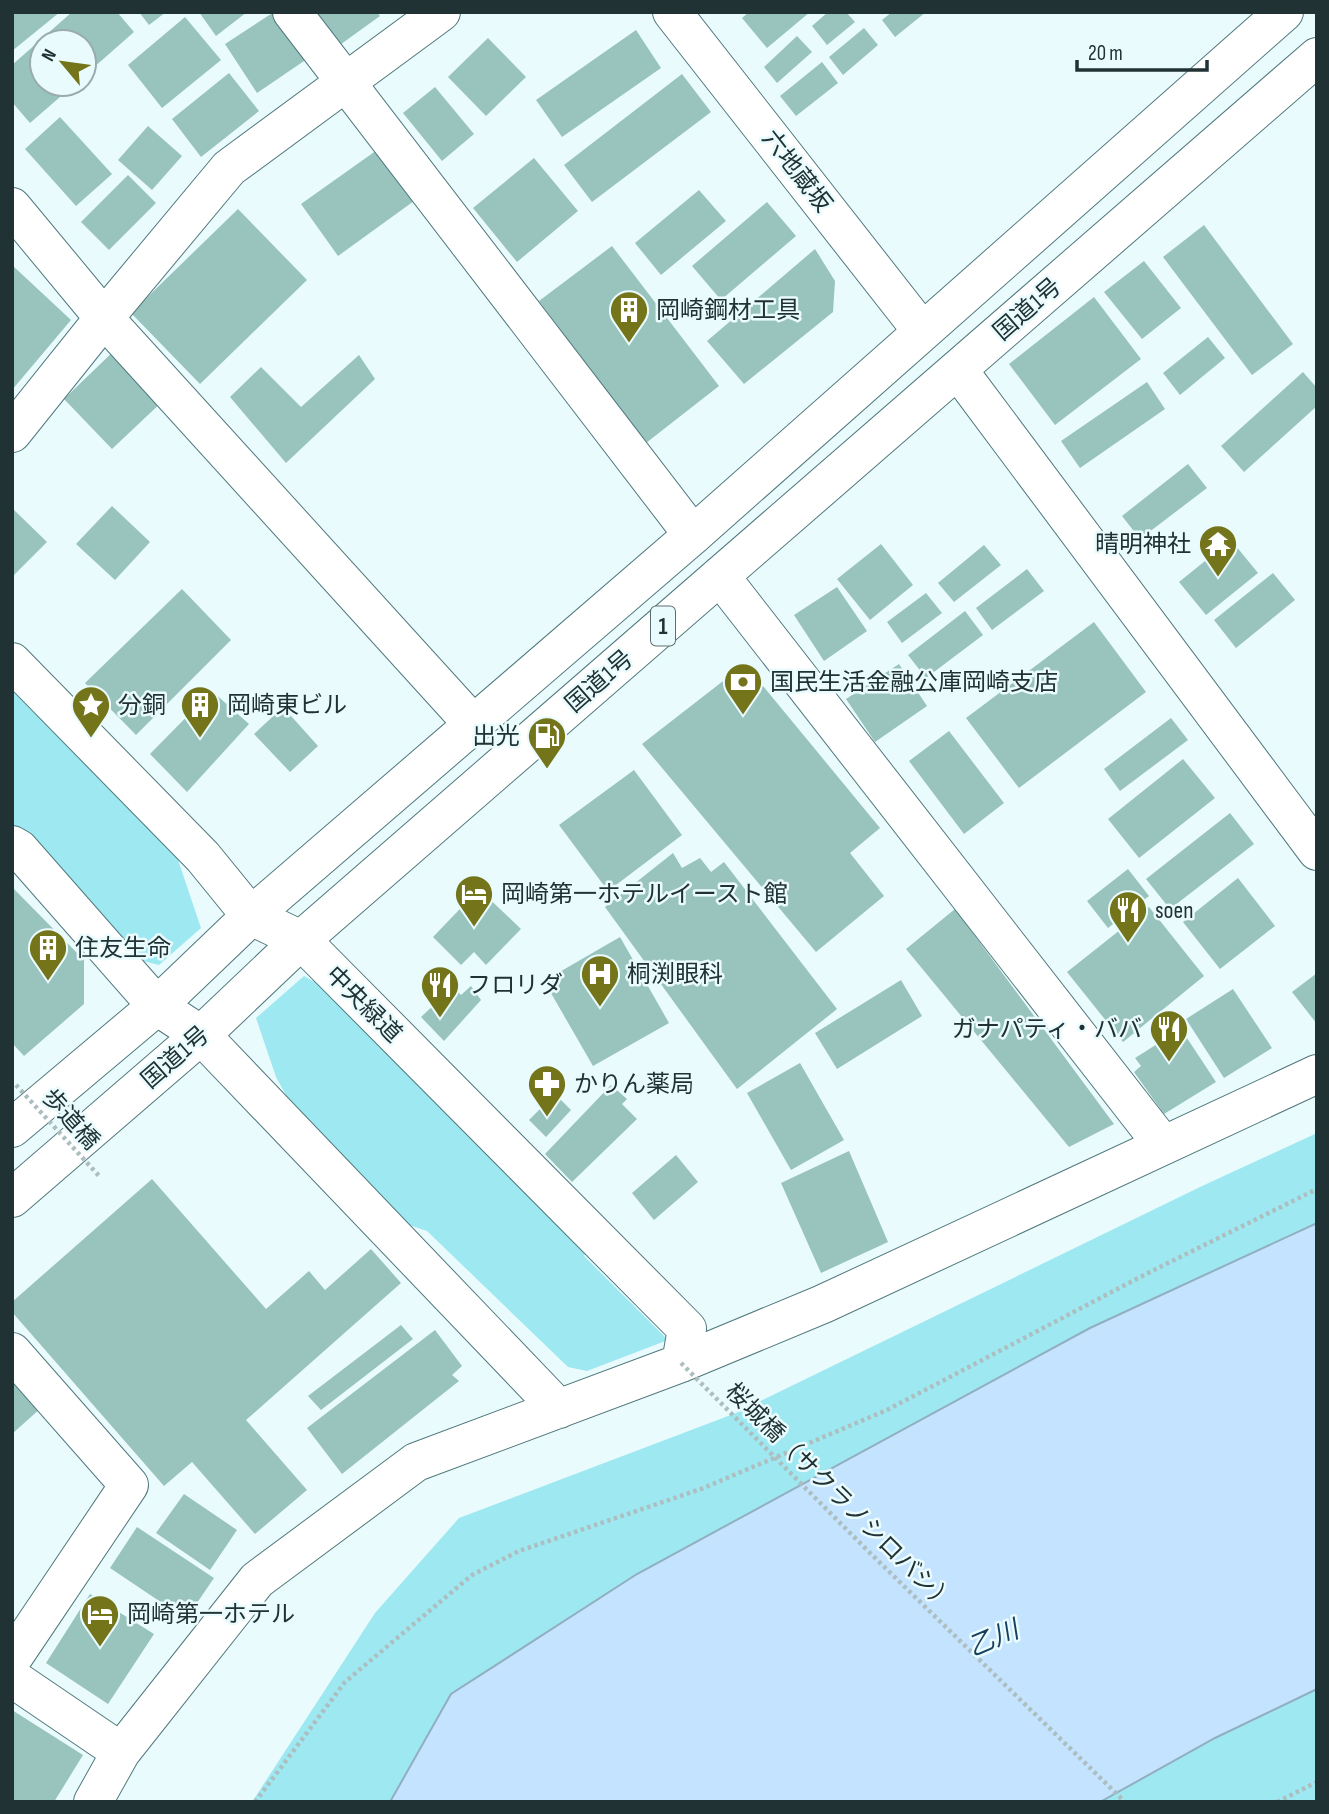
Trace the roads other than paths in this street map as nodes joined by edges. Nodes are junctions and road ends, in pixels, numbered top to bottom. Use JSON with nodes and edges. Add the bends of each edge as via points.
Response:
{"nodes":[{"id":1,"x":292,"y":12,"type":"edge"},
{"id":2,"x":440,"y":12,"type":"edge"},
{"id":3,"x":672,"y":12,"type":"edge"},
{"id":4,"x":1284,"y":12,"type":"edge"},
{"id":5,"x":1317,"y":57,"type":"edge"},
{"id":6,"x":346,"y":81,"type":"junction"},
{"id":7,"x":12,"y":207,"type":"edge"},
{"id":8,"x":104,"y":318,"type":"junction"},
{"id":9,"x":922,"y":331,"type":"junction"},
{"id":10,"x":958,"y":370,"type":"junction"},
{"id":11,"x":12,"y":433,"type":"edge"},
{"id":12,"x":694,"y":535,"type":"junction"},
{"id":13,"x":720,"y":576,"type":"junction"},
{"id":14,"x":12,"y":662,"type":"edge"},
{"id":15,"x":472,"y":724,"type":"junction"},
{"id":16,"x":12,"y":845,"type":"edge"},
{"id":17,"x":1317,"y":851,"type":"edge"},
{"id":18,"x":251,"y":915,"type":"junction"},
{"id":19,"x":301,"y":940,"type":"junction"},
{"id":20,"x":157,"y":1006,"type":"junction"},
{"id":21,"x":201,"y":1035,"type":"junction"},
{"id":22,"x":1317,"y":1074,"type":"edge"},
{"id":23,"x":12,"y":1128,"type":"edge"},
{"id":24,"x":1163,"y":1145,"type":"junction"},
{"id":25,"x":12,"y":1198,"type":"edge"},
{"id":26,"x":12,"y":1352,"type":"edge"},
{"id":27,"x":681,"y":1363,"type":"junction"},
{"id":28,"x":559,"y":1409,"type":"junction"},
{"id":29,"x":12,"y":1659,"type":"edge"},
{"id":30,"x":12,"y":1678,"type":"edge"},
{"id":31,"x":121,"y":1752,"type":"junction"},
{"id":32,"x":93,"y":1802,"type":"edge"}],
"edges":[{"from":1,"to":6,"type":"main road"},
{"from":2,"to":6,"type":"main road"},
{"from":3,"to":9,"type":"main road","name":"六地蔵坂"},
{"from":4,"to":9,"type":"main road","name":"国道1号","number":"1"},
{"from":5,"to":10,"type":"main road","name":"国道1号","number":"1"},
{"from":6,"to":8,"type":"main road","via":[[229,168]]},
{"from":6,"to":12,"type":"main road"},
{"from":7,"to":8,"type":"main road"},
{"from":8,"to":11,"type":"main road"},
{"from":8,"to":15,"type":"main road"},
{"from":9,"to":12,"type":"main road","name":"国道1号","number":"1"},
{"from":10,"to":13,"type":"main road","name":"国道1号","number":"1"},
{"from":10,"to":17,"type":"main road"},
{"from":12,"to":15,"type":"main road","name":"国道1号","number":"1"},
{"from":13,"to":19,"type":"main road","name":"国道1号","number":"1"},
{"from":13,"to":24,"type":"main road"},
{"from":14,"to":18,"type":"main road","name":"中央緑道","via":[[203,857]]},
{"from":15,"to":18,"type":"main road","name":"国道1号","number":"1"},
{"from":16,"to":20,"type":"main road"},
{"from":18,"to":19,"type":"main road","name":"中央緑道"},
{"from":18,"to":20,"type":"main road","name":"国道1号","number":"1"},
{"from":19,"to":21,"type":"main road","name":"国道1号","number":"1"},
{"from":19,"to":27,"type":"main road","name":"中央緑道","via":[[687,1329]]},
{"from":20,"to":21,"type":"main road"},
{"from":20,"to":23,"type":"main road","name":"国道1号","number":"1"},
{"from":21,"to":25,"type":"main road","name":"国道1号","number":"1"},
{"from":21,"to":28,"type":"main road"},
{"from":22,"to":24,"type":"main road"},
{"from":24,"to":27,"type":"main road","via":[[823,1304]]},
{"from":26,"to":29,"type":"main road","via":[[129,1485]]},
{"from":27,"to":28,"type":"main road"},
{"from":28,"to":31,"type":"main road","via":[[416,1462],[257,1580]]},
{"from":30,"to":31,"type":"main road"},
{"from":31,"to":32,"type":"main road"}]}
